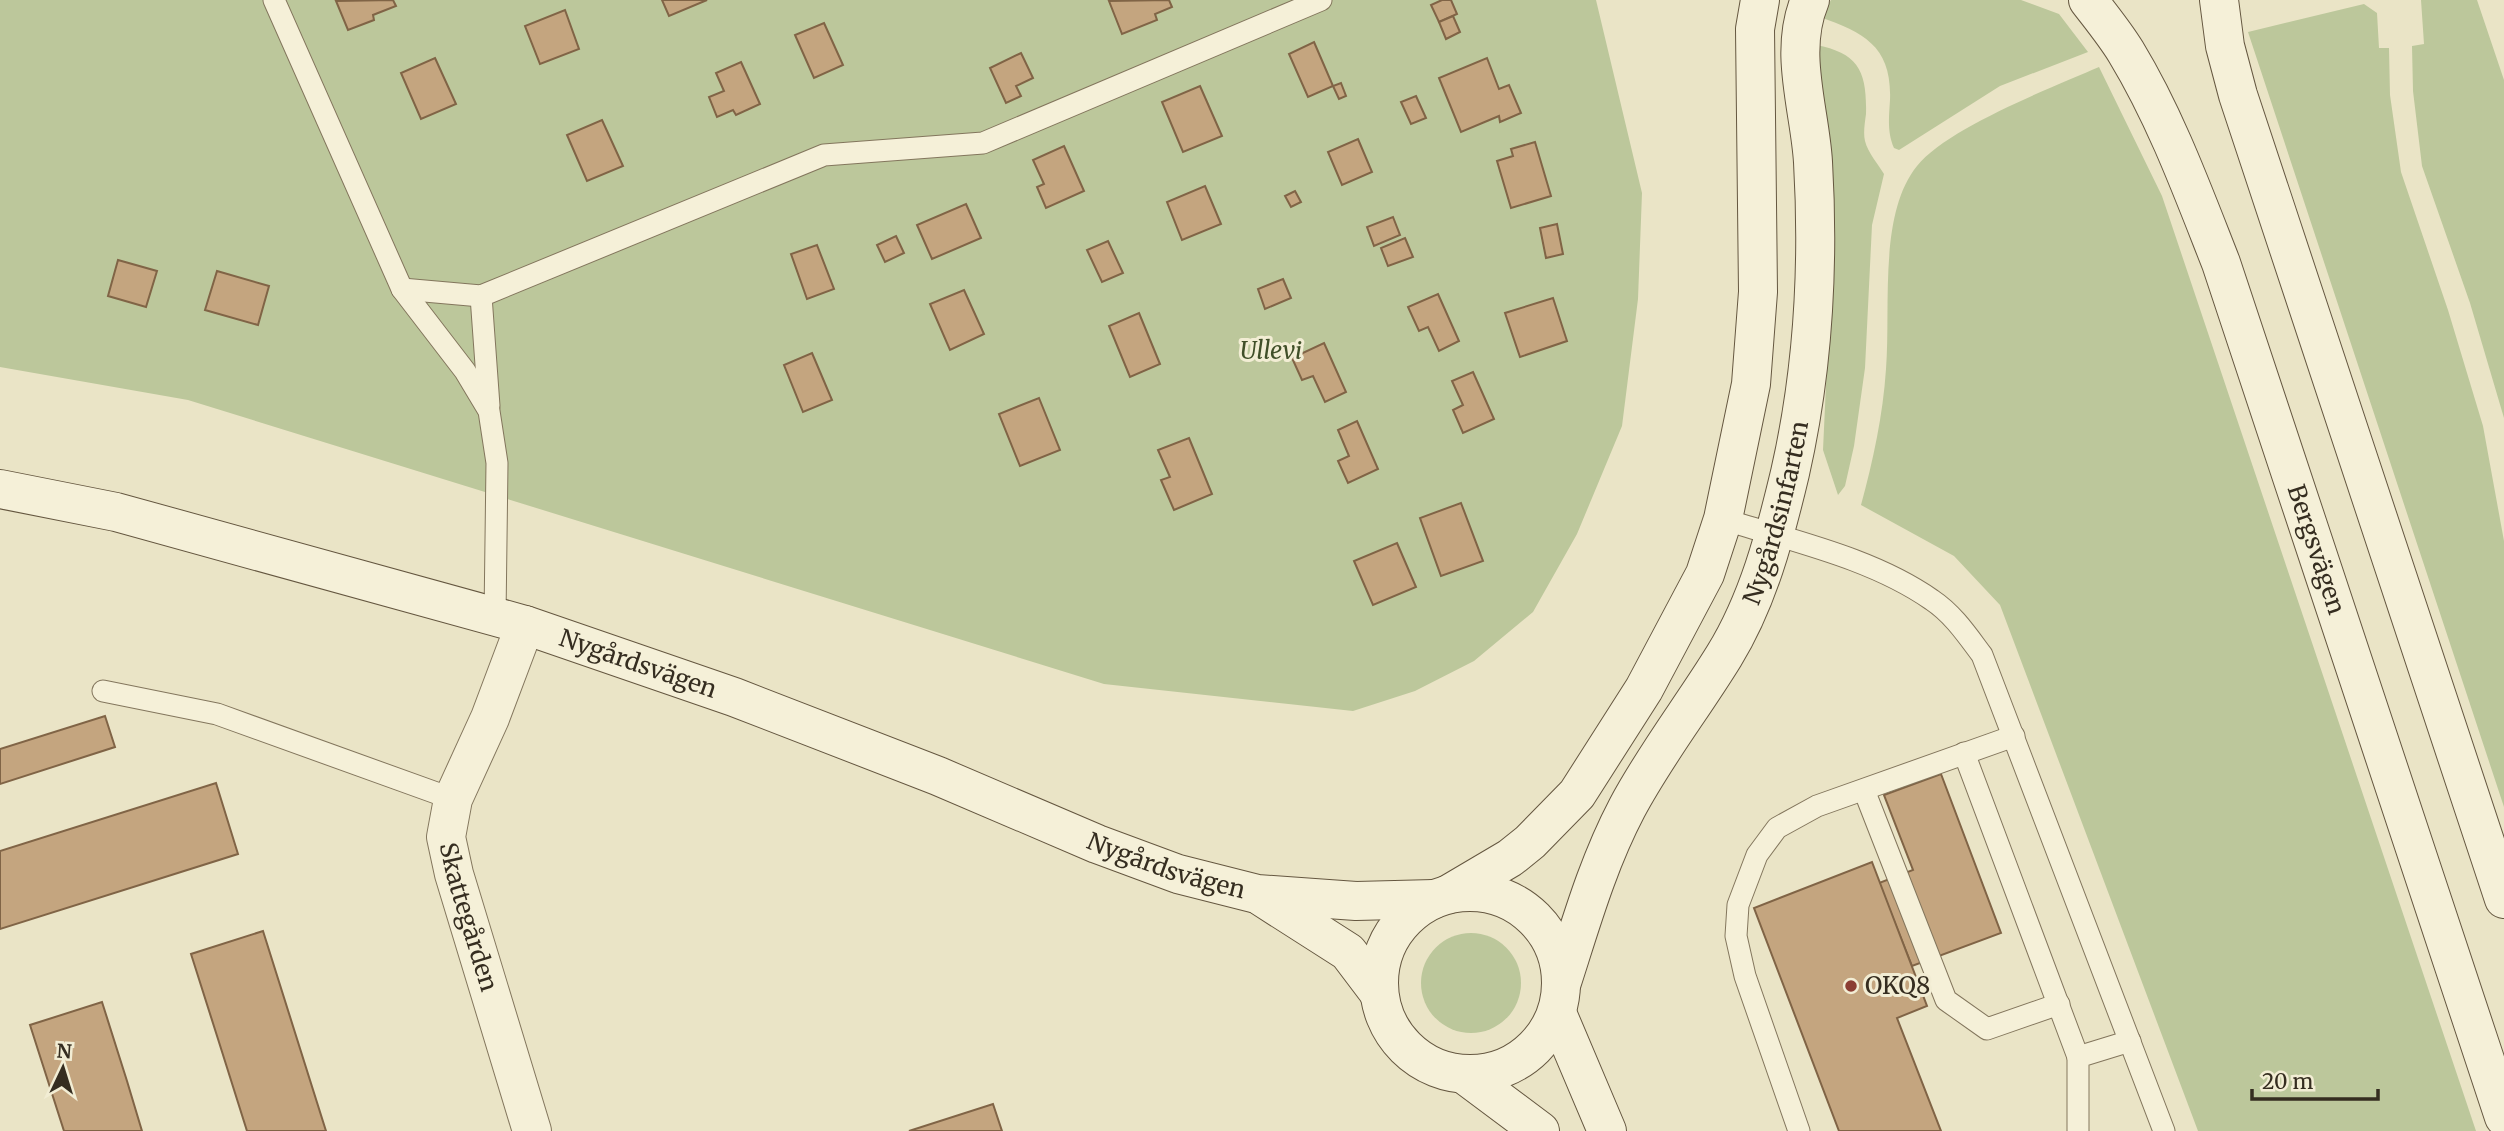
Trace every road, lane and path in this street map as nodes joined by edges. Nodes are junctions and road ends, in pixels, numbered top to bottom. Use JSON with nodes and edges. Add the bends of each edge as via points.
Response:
{"nodes":[{"id":1,"x":274,"y":0,"type":"edge"},
{"id":2,"x":1321,"y":0,"type":"edge"},
{"id":3,"x":1760,"y":0,"type":"edge"},
{"id":4,"x":1810,"y":0,"type":"edge"},
{"id":5,"x":2088,"y":0,"type":"edge"},
{"id":6,"x":2219,"y":0,"type":"edge"},
{"id":7,"x":402,"y":289,"type":"junction"},
{"id":8,"x":481,"y":296,"type":"junction"},
{"id":9,"x":489,"y":411,"type":"junction"},
{"id":10,"x":0,"y":489,"type":"edge"},
{"id":11,"x":1723,"y":519,"type":"junction"},
{"id":12,"x":1774,"y":535,"type":"junction"},
{"id":13,"x":510,"y":621,"type":"junction"},
{"id":14,"x":103,"y":691,"type":"dead end"},
{"id":15,"x":2014,"y":736,"type":"junction"},
{"id":16,"x":1964,"y":753,"type":"junction"},
{"id":17,"x":1864,"y":790,"type":"junction"},
{"id":18,"x":453,"y":799,"type":"junction"},
{"id":19,"x":1258,"y":894,"type":"junction"},
{"id":20,"x":1442,"y":896,"type":"junction"},
{"id":21,"x":2504,"y":899,"type":"edge"},
{"id":22,"x":1379,"y":993,"type":"junction"},
{"id":23,"x":1560,"y":997,"type":"junction"},
{"id":24,"x":2059,"y":1004,"type":"junction"},
{"id":25,"x":2130,"y":1041,"type":"junction"},
{"id":26,"x":2078,"y":1057,"type":"junction"},
{"id":27,"x":1465,"y":1075,"type":"junction"},
{"id":28,"x":2504,"y":1117,"type":"edge"},
{"id":29,"x":532,"y":1131,"type":"edge"},
{"id":30,"x":1539,"y":1131,"type":"edge"},
{"id":31,"x":1607,"y":1131,"type":"edge"},
{"id":32,"x":1798,"y":1131,"type":"edge"},
{"id":33,"x":2078,"y":1131,"type":"edge"},
{"id":34,"x":2164,"y":1131,"type":"edge"}],
"edges":[{"from":1,"to":7,"type":"lane"},
{"from":2,"to":8,"type":"lane","via":[[983,143],[824,155]]},
{"from":3,"to":11,"type":"street","name":"Nygårdsinfarten","via":[[1755,29],[1758,292],[1751,384]]},
{"from":4,"to":12,"type":"street","name":"Nygårdsinfarten","via":[[1800,68],[1813,160],[1810,352]]},
{"from":5,"to":28,"type":"street","name":"Bergsvägen","via":[[2147,90],[2221,263]]},
{"from":6,"to":21,"type":"street","via":[[2225,46],[2242,107]]},
{"from":7,"to":8,"type":"lane"},
{"from":7,"to":9,"type":"lane","via":[[465,371]]},
{"from":8,"to":9,"type":"lane"},
{"from":9,"to":13,"type":"lane"},
{"from":10,"to":13,"type":"street","name":"Nygårdsvägen","via":[[116,512]]},
{"from":11,"to":12,"type":"lane"},
{"from":11,"to":20,"type":"street","name":"Nygårdsinfarten","via":[[1705,574],[1675,635],[1577,794],[1510,858]]},
{"from":12,"to":15,"type":"lane","via":[[1903,582],[1934,601],[1961,625],[1982,655]]},
{"from":12,"to":23,"type":"street","name":"Nygårdsinfarten","via":[[1746,616],[1724,657],[1676,725],[1627,808],[1598,871]]},
{"from":13,"to":18,"type":"street","name":"Skattegården","via":[[490,718]]},
{"from":13,"to":19,"type":"street","name":"Nygårdsvägen","via":[[734,697],[1143,861]]},
{"from":14,"to":18,"type":"lane","via":[[217,714]]},
{"from":15,"to":16,"type":"lane"},
{"from":15,"to":25,"type":"lane"},
{"from":16,"to":17,"type":"lane"},
{"from":16,"to":24,"type":"lane"},
{"from":17,"to":24,"type":"lane","via":[[1946,1000],[1986,1029]]},
{"from":17,"to":32,"type":"lane","via":[[1817,806],[1777,828],[1757,855],[1738,905],[1736,936],[1745,976]]},
{"from":18,"to":29,"type":"street","name":"Skattegården","via":[[446,837],[454,874]]},
{"from":19,"to":20,"type":"street","name":"Nygårdsvägen","via":[[1356,901]]},
{"from":19,"to":22,"type":"street","name":"Nygårdsvägen","via":[[1348,952]]},
{"from":20,"to":22,"type":"street","via":[[1407,917],[1391,937],[1381,959]]},
{"from":20,"to":23,"type":"street","via":[[1490,894],[1527,911],[1552,943]]},
{"from":22,"to":27,"type":"street","via":[[1388,1024],[1406,1050],[1433,1067]]},
{"from":23,"to":27,"type":"street","via":[[1536,1047],[1503,1069]]},
{"from":23,"to":31,"type":"street"},
{"from":24,"to":26,"type":"lane"},
{"from":25,"to":26,"type":"lane"},
{"from":25,"to":34,"type":"lane"},
{"from":26,"to":33,"type":"lane"},
{"from":27,"to":30,"type":"street"}]}
